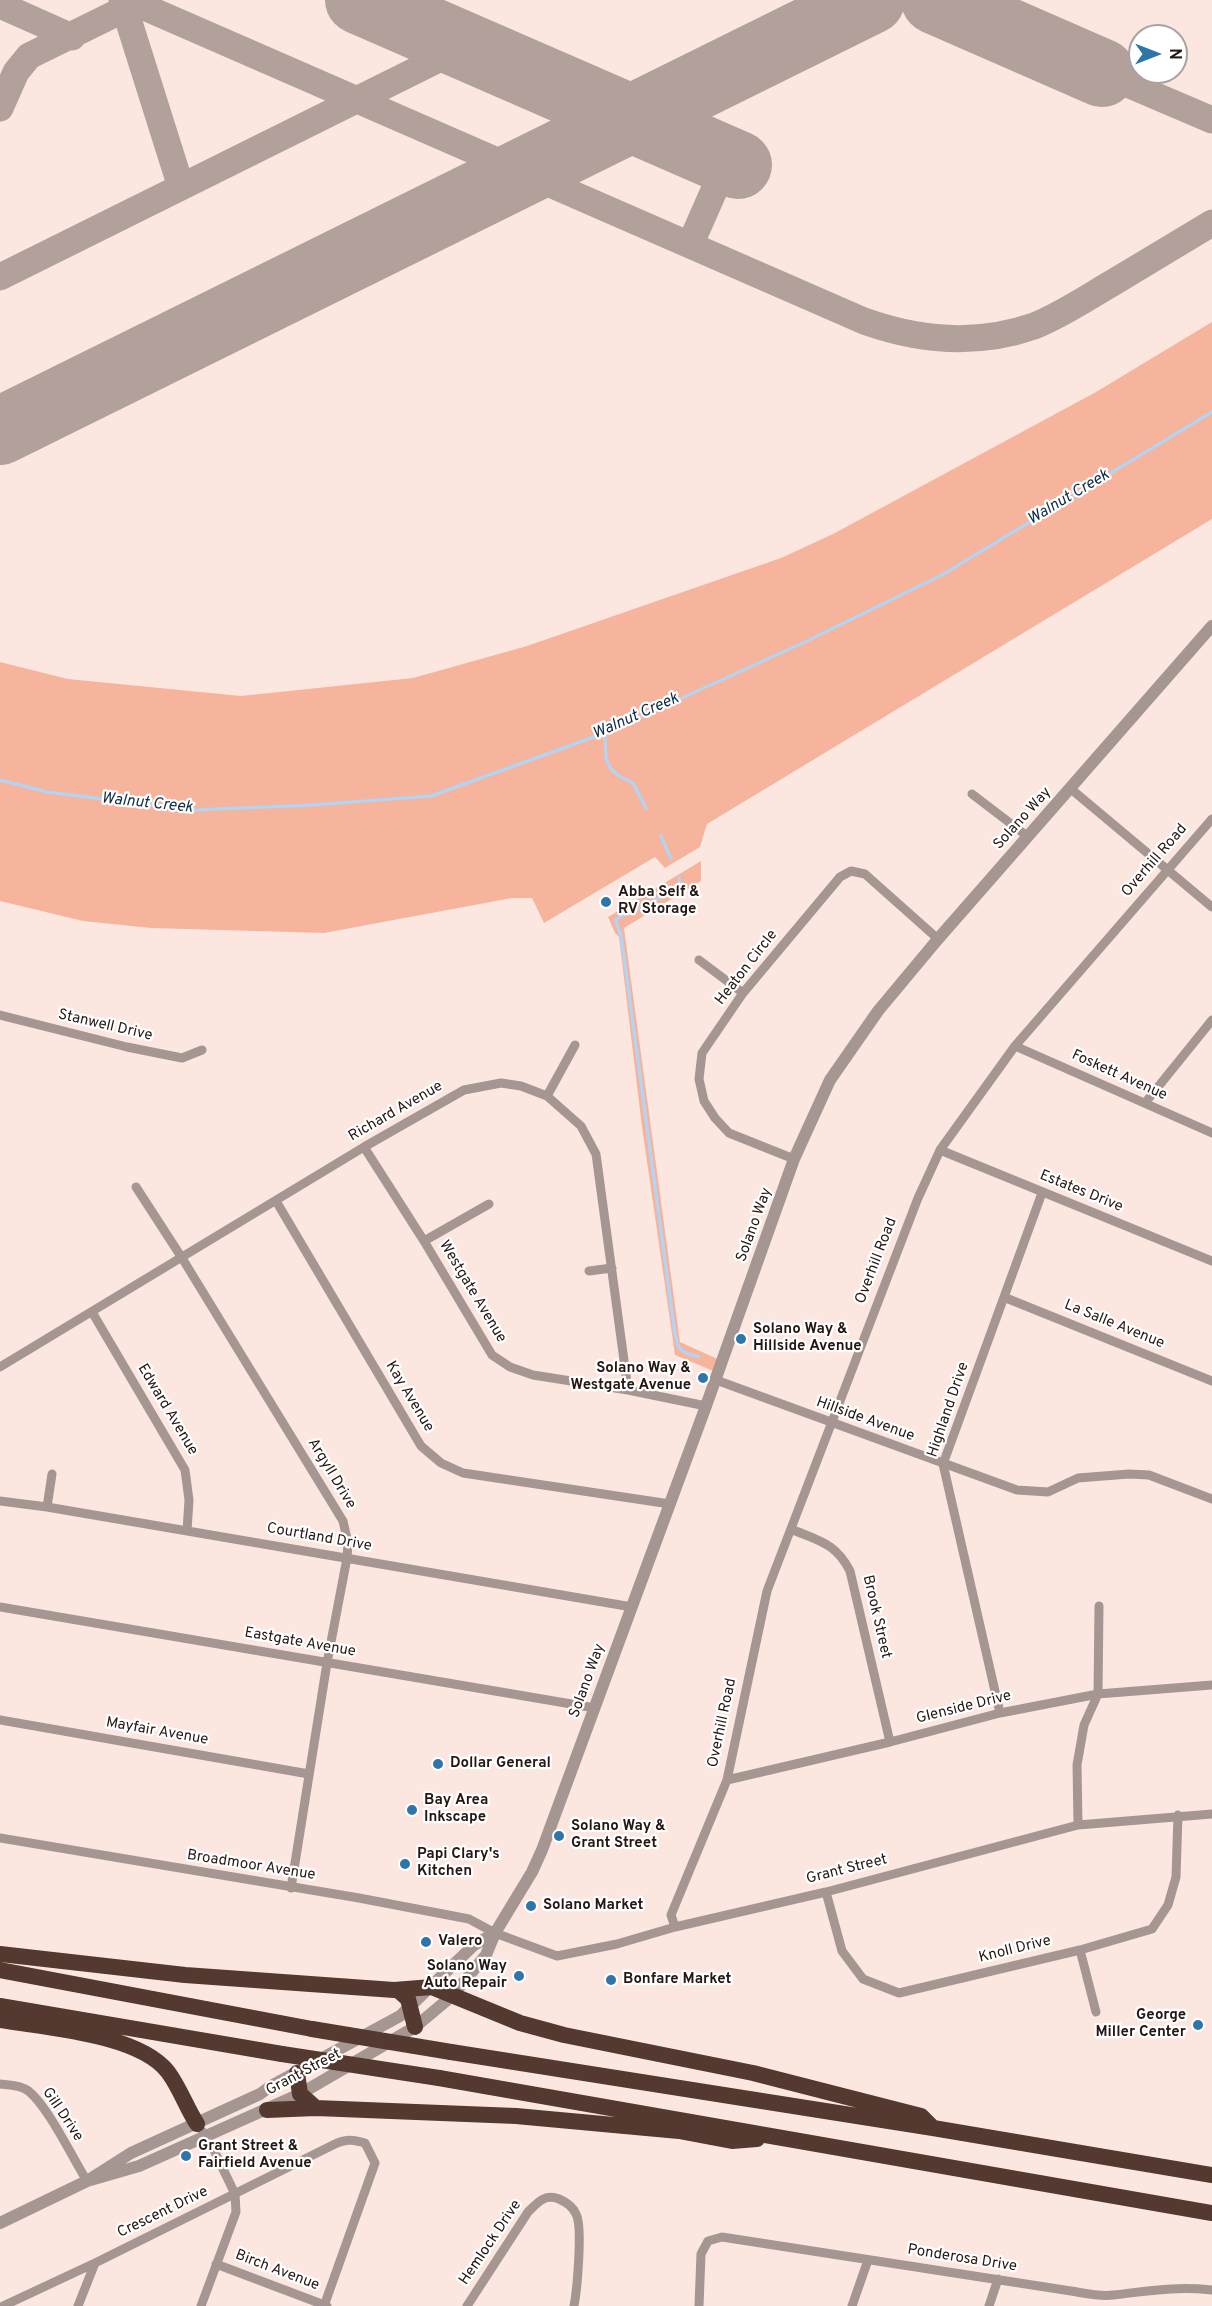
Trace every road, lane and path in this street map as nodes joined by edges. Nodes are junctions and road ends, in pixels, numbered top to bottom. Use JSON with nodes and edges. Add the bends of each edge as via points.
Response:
{"nodes":[{"id":1,"x":1212,"y":626,"type":"edge"},
{"id":2,"x":1071,"y":789,"type":"junction"},
{"id":3,"x":972,"y":794,"type":"dead end"},
{"id":4,"x":1212,"y":819,"type":"edge"},
{"id":5,"x":1027,"y":836,"type":"junction"},
{"id":6,"x":1167,"y":870,"type":"junction"},
{"id":7,"x":1212,"y":907,"type":"edge"},
{"id":8,"x":938,"y":939,"type":"junction"},
{"id":9,"x":699,"y":960,"type":"dead end"},
{"id":10,"x":743,"y":993,"type":"junction"},
{"id":11,"x":0,"y":1016,"type":"edge"},
{"id":12,"x":1212,"y":1020,"type":"edge"},
{"id":13,"x":576,"y":1045,"type":"dead end"},
{"id":14,"x":1015,"y":1046,"type":"junction"},
{"id":15,"x":202,"y":1050,"type":"dead end"},
{"id":16,"x":547,"y":1096,"type":"junction"},
{"id":17,"x":1145,"y":1103,"type":"junction"},
{"id":18,"x":1212,"y":1133,"type":"edge"},
{"id":19,"x":364,"y":1148,"type":"junction"},
{"id":20,"x":940,"y":1150,"type":"junction"},
{"id":21,"x":794,"y":1159,"type":"junction"},
{"id":22,"x":136,"y":1187,"type":"dead end"},
{"id":23,"x":1042,"y":1193,"type":"junction"},
{"id":24,"x":276,"y":1201,"type":"junction"},
{"id":25,"x":489,"y":1203,"type":"dead end"},
{"id":26,"x":424,"y":1240,"type":"junction"},
{"id":27,"x":182,"y":1258,"type":"junction"},
{"id":28,"x":1212,"y":1261,"type":"edge"},
{"id":29,"x":612,"y":1268,"type":"junction"},
{"id":30,"x":589,"y":1271,"type":"dead end"},
{"id":31,"x":1006,"y":1298,"type":"junction"},
{"id":32,"x":92,"y":1312,"type":"junction"},
{"id":33,"x":0,"y":1367,"type":"edge"},
{"id":34,"x":716,"y":1380,"type":"junction"},
{"id":35,"x":1212,"y":1381,"type":"edge"},
{"id":36,"x":628,"y":1390,"type":"junction"},
{"id":37,"x":706,"y":1406,"type":"junction"},
{"id":38,"x":830,"y":1423,"type":"junction"},
{"id":39,"x":944,"y":1464,"type":"junction"},
{"id":40,"x":52,"y":1474,"type":"dead end"},
{"id":41,"x":1212,"y":1499,"type":"edge"},
{"id":42,"x":0,"y":1501,"type":"edge"},
{"id":43,"x":670,"y":1504,"type":"junction"},
{"id":44,"x":47,"y":1507,"type":"junction"},
{"id":45,"x":791,"y":1529,"type":"junction"},
{"id":46,"x":187,"y":1532,"type":"junction"},
{"id":47,"x":347,"y":1558,"type":"junction"},
{"id":48,"x":632,"y":1606,"type":"junction"},
{"id":49,"x":1099,"y":1606,"type":"dead end"},
{"id":50,"x":0,"y":1607,"type":"edge"},
{"id":51,"x":327,"y":1663,"type":"junction"},
{"id":52,"x":1212,"y":1685,"type":"edge"},
{"id":53,"x":1098,"y":1694,"type":"junction"},
{"id":54,"x":595,"y":1708,"type":"junction"},
{"id":55,"x":1000,"y":1713,"type":"junction"},
{"id":56,"x":0,"y":1720,"type":"edge"},
{"id":57,"x":890,"y":1742,"type":"junction"},
{"id":58,"x":309,"y":1774,"type":"junction"},
{"id":59,"x":727,"y":1780,"type":"junction"},
{"id":60,"x":1212,"y":1814,"type":"edge"},
{"id":61,"x":1178,"y":1815,"type":"junction"},
{"id":62,"x":1078,"y":1825,"type":"junction"},
{"id":63,"x":0,"y":1839,"type":"edge"},
{"id":64,"x":291,"y":1888,"type":"junction"},
{"id":65,"x":826,"y":1892,"type":"junction"},
{"id":66,"x":675,"y":1927,"type":"junction"},
{"id":67,"x":495,"y":1933,"type":"junction"},
{"id":68,"x":1080,"y":1950,"type":"junction"},
{"id":69,"x":0,"y":1954,"type":"edge"},
{"id":70,"x":0,"y":1970,"type":"edge"},
{"id":71,"x":432,"y":1987,"type":"junction"},
{"id":72,"x":398,"y":1990,"type":"junction"},
{"id":73,"x":452,"y":1996,"type":"junction"},
{"id":74,"x":0,"y":2006,"type":"edge"},
{"id":75,"x":411,"y":2006,"type":"junction"},
{"id":76,"x":1096,"y":2012,"type":"dead end"},
{"id":77,"x":0,"y":2020,"type":"edge"},
{"id":78,"x":415,"y":2027,"type":"junction"},
{"id":79,"x":297,"y":2073,"type":"junction"},
{"id":80,"x":0,"y":2084,"type":"edge"},
{"id":81,"x":300,"y":2094,"type":"junction"},
{"id":82,"x":316,"y":2108,"type":"junction"},
{"id":83,"x":267,"y":2110,"type":"junction"},
{"id":84,"x":933,"y":2128,"type":"junction"},
{"id":85,"x":202,"y":2130,"type":"junction"},
{"id":86,"x":781,"y":2137,"type":"junction"},
{"id":87,"x":1212,"y":2175,"type":"edge"},
{"id":88,"x":87,"y":2181,"type":"junction"},
{"id":89,"x":235,"y":2194,"type":"junction"},
{"id":90,"x":1212,"y":2213,"type":"edge"},
{"id":91,"x":0,"y":2223,"type":"edge"},
{"id":92,"x":868,"y":2260,"type":"junction"},
{"id":93,"x":95,"y":2264,"type":"junction"},
{"id":94,"x":216,"y":2264,"type":"junction"},
{"id":95,"x":998,"y":2279,"type":"junction"},
{"id":96,"x":1212,"y":2290,"type":"edge"},
{"id":97,"x":1111,"y":2301,"type":"edge"},
{"id":98,"x":3,"y":2306,"type":"edge"},
{"id":99,"x":78,"y":2306,"type":"edge"},
{"id":100,"x":201,"y":2306,"type":"edge"},
{"id":101,"x":325,"y":2306,"type":"edge"},
{"id":102,"x":467,"y":2306,"type":"edge"},
{"id":103,"x":574,"y":2306,"type":"edge"},
{"id":104,"x":699,"y":2306,"type":"edge"},
{"id":105,"x":852,"y":2306,"type":"edge"},
{"id":106,"x":989,"y":2306,"type":"edge"}],
"edges":[{"from":1,"to":2,"type":"street","name":"Solano Way"},
{"from":2,"to":5,"type":"street","name":"Solano Way"},
{"from":2,"to":6,"type":"street"},
{"from":3,"to":5,"type":"street"},
{"from":4,"to":6,"type":"street","name":"Overhill Road"},
{"from":5,"to":8,"type":"street","name":"Solano Way"},
{"from":6,"to":7,"type":"street"},
{"from":6,"to":14,"type":"street","name":"Overhill Road"},
{"from":8,"to":10,"type":"street","name":"Heaton Circle","via":[[865,874],[851,871],[840,877]]},
{"from":8,"to":21,"type":"street","name":"Solano Way","via":[[878,1011],[830,1080]]},
{"from":9,"to":10,"type":"street"},
{"from":10,"to":21,"type":"street","name":"Heaton Circle","via":[[702,1053],[699,1079],[704,1101],[729,1132]]},
{"from":11,"to":15,"type":"street","name":"Stanwell Drive","via":[[182,1058]]},
{"from":12,"to":17,"type":"street"},
{"from":13,"to":16,"type":"street"},
{"from":14,"to":17,"type":"street","name":"Foskett Avenue"},
{"from":14,"to":20,"type":"street","name":"Overhill Road"},
{"from":16,"to":19,"type":"street","name":"Richard Avenue","via":[[501,1083],[464,1090]]},
{"from":16,"to":29,"type":"street","name":"Richard Avenue","via":[[581,1126],[596,1154]]},
{"from":17,"to":18,"type":"street","name":"Foskett Avenue"},
{"from":19,"to":24,"type":"street","name":"Richard Avenue"},
{"from":19,"to":26,"type":"street","name":"Westgate Avenue"},
{"from":20,"to":23,"type":"street","name":"Estates Drive"},
{"from":20,"to":38,"type":"street","name":"Overhill Road"},
{"from":21,"to":34,"type":"street","name":"Solano Way"},
{"from":22,"to":27,"type":"street","name":"Argyll Drive"},
{"from":23,"to":28,"type":"street","name":"Estates Drive"},
{"from":23,"to":31,"type":"street","name":"Highland Drive"},
{"from":24,"to":27,"type":"street","name":"Richard Avenue"},
{"from":24,"to":43,"type":"street","name":"Kay Avenue","via":[[421,1446],[441,1463],[463,1473]]},
{"from":25,"to":26,"type":"street"},
{"from":26,"to":36,"type":"street","name":"Westgate Avenue","via":[[492,1355],[533,1376]]},
{"from":27,"to":32,"type":"street","name":"Richard Avenue"},
{"from":27,"to":47,"type":"street","name":"Argyll Drive","via":[[343,1521]]},
{"from":29,"to":30,"type":"street"},
{"from":29,"to":36,"type":"street","name":"Richard Avenue"},
{"from":31,"to":35,"type":"street","name":"La Salle Avenue"},
{"from":31,"to":39,"type":"street","name":"Highland Drive"},
{"from":32,"to":33,"type":"street","name":"Richard Avenue"},
{"from":32,"to":46,"type":"street","name":"Edward Avenue","via":[[185,1470],[189,1500]]},
{"from":34,"to":37,"type":"street","name":"Solano Way"},
{"from":34,"to":38,"type":"street","name":"Hillside Avenue"},
{"from":36,"to":37,"type":"street","name":"Westgate Avenue"},
{"from":37,"to":43,"type":"street","name":"Solano Way"},
{"from":38,"to":39,"type":"street","name":"Hillside Avenue"},
{"from":38,"to":45,"type":"street","name":"Overhill Road"},
{"from":39,"to":41,"type":"street","name":"Hillside Avenue","via":[[1017,1490],[1048,1492],[1078,1478],[1129,1474],[1149,1475]]},
{"from":39,"to":55,"type":"street","name":"Highland Drive"},
{"from":40,"to":44,"type":"street"},
{"from":42,"to":44,"type":"street","name":"Courtland Drive"},
{"from":43,"to":48,"type":"street","name":"Solano Way"},
{"from":44,"to":46,"type":"street","name":"Courtland Drive"},
{"from":45,"to":57,"type":"street","name":"Brook Street","via":[[834,1548],[850,1571]]},
{"from":45,"to":59,"type":"street","name":"Overhill Road","via":[[767,1591]]},
{"from":46,"to":47,"type":"street","name":"Courtland Drive"},
{"from":47,"to":48,"type":"street","name":"Courtland Drive"},
{"from":47,"to":51,"type":"street","name":"Argyll Drive"},
{"from":48,"to":54,"type":"street","name":"Solano Way"},
{"from":49,"to":53,"type":"street"},
{"from":50,"to":51,"type":"street","name":"Eastgate Avenue"},
{"from":51,"to":54,"type":"street","name":"Eastgate Avenue"},
{"from":51,"to":58,"type":"street","name":"Argyll Drive"},
{"from":52,"to":53,"type":"street","name":"Glenside Drive"},
{"from":53,"to":55,"type":"street","name":"Glenside Drive"},
{"from":53,"to":62,"type":"street","via":[[1084,1725],[1077,1765]]},
{"from":54,"to":67,"type":"street","name":"Solano Way","via":[[532,1872]]},
{"from":55,"to":57,"type":"street","name":"Glenside Drive"},
{"from":56,"to":58,"type":"street","name":"Mayfair Avenue"},
{"from":57,"to":59,"type":"street","name":"Glenside Drive"},
{"from":58,"to":64,"type":"street","name":"Argyll Drive"},
{"from":59,"to":66,"type":"street","name":"Overhill Road","via":[[671,1915]]},
{"from":60,"to":61,"type":"street","name":"Grant Street"},
{"from":61,"to":62,"type":"street","name":"Grant Street"},
{"from":61,"to":68,"type":"street","name":"Knoll Drive","via":[[1176,1877],[1168,1905],[1152,1929]]},
{"from":62,"to":65,"type":"street","name":"Grant Street"},
{"from":63,"to":64,"type":"street","name":"Broadmoor Avenue"},
{"from":64,"to":67,"type":"street","name":"Broadmoor Avenue","via":[[469,1919]]},
{"from":65,"to":66,"type":"street","name":"Grant Street"},
{"from":65,"to":68,"type":"street","name":"Knoll Drive","via":[[842,1952],[863,1979],[899,1993]]},
{"from":66,"to":67,"type":"street","name":"Grant Street","via":[[557,1956]]},
{"from":67,"to":71,"type":"street","name":"Grant Street","via":[[474,1945]]},
{"from":67,"to":73,"type":"street","name":"Grant Street","via":[[486,1955]]},
{"from":68,"to":76,"type":"street"},
{"from":69,"to":72,"type":"highway","via":[[185,1975]]},
{"from":70,"to":84,"type":"highway","bridge":true,"via":[[312,2029]]},
{"from":71,"to":72,"type":"highway"},
{"from":71,"to":73,"type":"highway"},
{"from":71,"to":75,"type":"street","name":"Grant Street"},
{"from":72,"to":75,"type":"highway"},
{"from":73,"to":78,"type":"street","name":"Grant Street"},
{"from":73,"to":84,"type":"highway","via":[[520,2023],[564,2035],[753,2073],[921,2116]]},
{"from":74,"to":86,"type":"highway","bridge":true},
{"from":75,"to":78,"type":"highway"},
{"from":75,"to":79,"type":"street","name":"Grant Street","via":[[400,2016]]},
{"from":77,"to":85,"type":"highway","via":[[139,2049],[167,2071]]},
{"from":78,"to":81,"type":"street","name":"Grant Street"},
{"from":79,"to":81,"type":"highway"},
{"from":79,"to":85,"type":"street","name":"Grant Street"},
{"from":80,"to":88,"type":"street","name":"Gill Drive","via":[[20,2087],[39,2103]]},
{"from":81,"to":82,"type":"highway"},
{"from":81,"to":83,"type":"street","name":"Grant Street"},
{"from":82,"to":83,"type":"highway"},
{"from":82,"to":86,"type":"highway","via":[[516,2116],[623,2125],[732,2141]]},
{"from":83,"to":85,"type":"street","name":"Grant Street"},
{"from":84,"to":87,"type":"highway"},
{"from":85,"to":88,"type":"street","name":"Grant Street","via":[[131,2153]]},
{"from":85,"to":89,"type":"street"},
{"from":86,"to":90,"type":"highway"},
{"from":88,"to":91,"type":"street","name":"Grant Street"},
{"from":89,"to":93,"type":"street","name":"Crescent Drive"},
{"from":89,"to":94,"type":"street","via":[[236,2212]]},
{"from":89,"to":101,"type":"street","name":"Crescent Drive","via":[[342,2140],[365,2143],[375,2163]]},
{"from":92,"to":95,"type":"street","name":"Ponderosa Drive"},
{"from":92,"to":104,"type":"street","name":"Ponderosa Drive","via":[[722,2237],[708,2241],[701,2254]]},
{"from":92,"to":105,"type":"street"},
{"from":93,"to":98,"type":"street","name":"Crescent Drive"},
{"from":93,"to":99,"type":"street"},
{"from":94,"to":100,"type":"street"},
{"from":94,"to":101,"type":"street","name":"Birch Avenue"},
{"from":95,"to":97,"type":"street","name":"Ponderosa Drive"},
{"from":95,"to":106,"type":"street"},
{"from":96,"to":97,"type":"street","name":"Ponderosa Drive","via":[[1184,2287],[1133,2291]]},
{"from":102,"to":103,"type":"street","name":"Hemlock Drive","via":[[528,2212],[541,2199],[554,2196],[566,2202],[577,2215],[579,2277]]}]}
